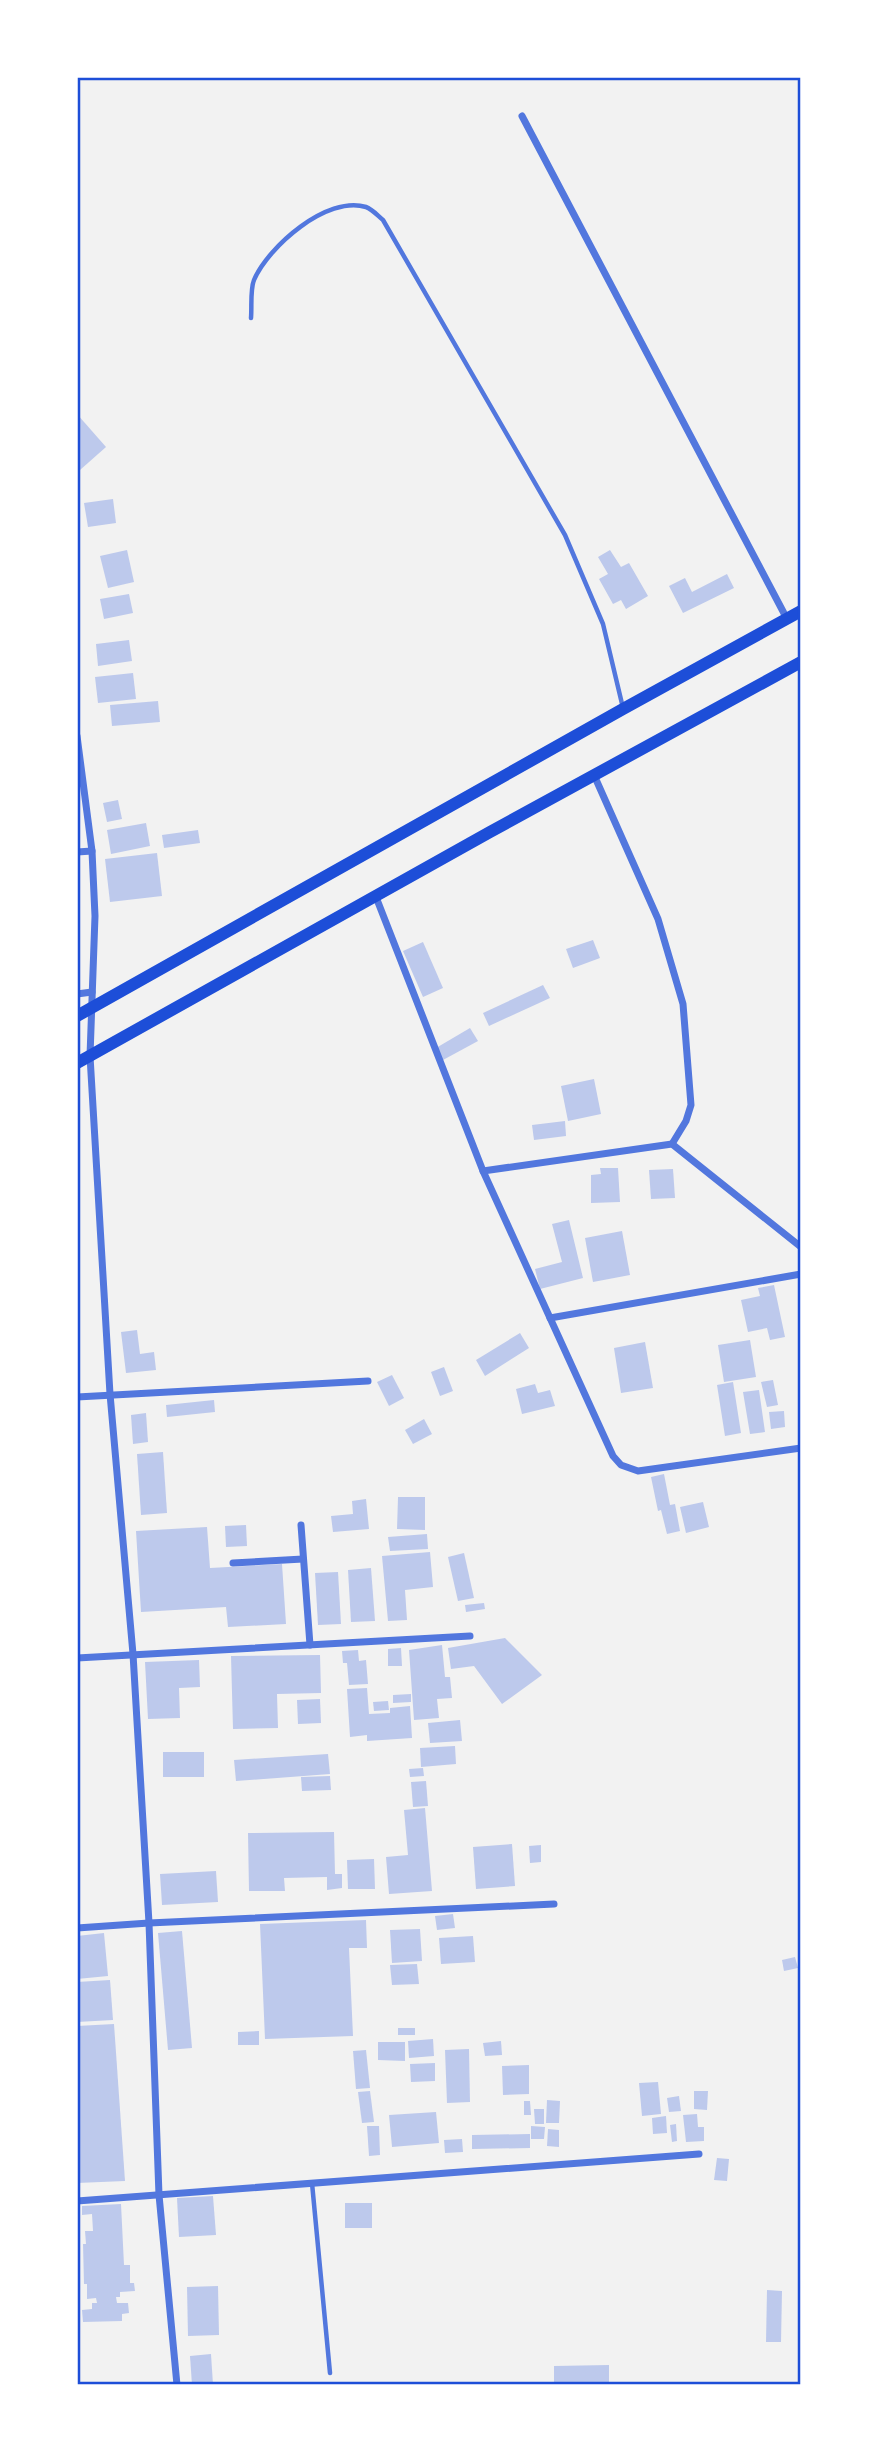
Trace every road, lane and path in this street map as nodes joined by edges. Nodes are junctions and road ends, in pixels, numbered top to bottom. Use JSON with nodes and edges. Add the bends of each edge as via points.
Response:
{"nodes":[{"id":1,"x":522,"y":116,"type":"dead end"},
{"id":2,"x":251,"y":318,"type":"dead end"},
{"id":3,"x":801,"y":611,"type":"edge"},
{"id":4,"x":787,"y":619,"type":"junction"},
{"id":5,"x":801,"y":662,"type":"edge"},
{"id":6,"x":623,"y":709,"type":"junction"},
{"id":7,"x":77,"y":736,"type":"edge"},
{"id":8,"x":594,"y":775,"type":"junction"},
{"id":9,"x":92,"y":851,"type":"junction"},
{"id":10,"x":77,"y":852,"type":"edge"},
{"id":11,"x":376,"y":897,"type":"junction"},
{"id":12,"x":92,"y":992,"type":"junction"},
{"id":13,"x":77,"y":994,"type":"edge"},
{"id":14,"x":91,"y":1009,"type":"junction"},
{"id":15,"x":77,"y":1017,"type":"edge"},
{"id":16,"x":90,"y":1056,"type":"junction"},
{"id":17,"x":77,"y":1063,"type":"edge"},
{"id":18,"x":672,"y":1144,"type":"junction"},
{"id":19,"x":483,"y":1171,"type":"junction"},
{"id":20,"x":801,"y":1247,"type":"edge"},
{"id":21,"x":801,"y":1274,"type":"edge"},
{"id":22,"x":550,"y":1318,"type":"junction"},
{"id":23,"x":368,"y":1381,"type":"dead end"},
{"id":24,"x":110,"y":1394,"type":"junction"},
{"id":25,"x":77,"y":1397,"type":"edge"},
{"id":26,"x":801,"y":1448,"type":"edge"},
{"id":27,"x":301,"y":1525,"type":"dead end"},
{"id":28,"x":303,"y":1559,"type":"junction"},
{"id":29,"x":233,"y":1563,"type":"dead end"},
{"id":30,"x":470,"y":1636,"type":"dead end"},
{"id":31,"x":310,"y":1645,"type":"junction"},
{"id":32,"x":133,"y":1654,"type":"junction"},
{"id":33,"x":77,"y":1658,"type":"edge"},
{"id":34,"x":554,"y":1903,"type":"dead end"},
{"id":35,"x":149,"y":1923,"type":"junction"},
{"id":36,"x":77,"y":1928,"type":"edge"},
{"id":37,"x":699,"y":2154,"type":"dead end"},
{"id":38,"x":312,"y":2183,"type":"junction"},
{"id":39,"x":159,"y":2195,"type":"junction"},
{"id":40,"x":77,"y":2201,"type":"edge"},
{"id":41,"x":330,"y":2373,"type":"dead end"},
{"id":42,"x":177,"y":2385,"type":"edge"}],
"edges":[{"from":1,"to":4,"type":"street"},
{"from":2,"to":6,"type":"lane","via":[[253,282],[266,258],[290,235],[335,206],[366,207],[383,220],[565,536],[603,624]]},
{"from":3,"to":4,"type":"main road"},
{"from":4,"to":6,"type":"main road"},
{"from":5,"to":8,"type":"main road"},
{"from":6,"to":14,"type":"main road"},
{"from":7,"to":9,"type":"street"},
{"from":8,"to":11,"type":"main road"},
{"from":8,"to":18,"type":"street","via":[[658,919],[683,1004],[691,1105]]},
{"from":9,"to":10,"type":"street"},
{"from":9,"to":12,"type":"street"},
{"from":11,"to":16,"type":"main road"},
{"from":11,"to":19,"type":"street"},
{"from":12,"to":13,"type":"street"},
{"from":12,"to":14,"type":"street"},
{"from":14,"to":15,"type":"main road"},
{"from":14,"to":16,"type":"street"},
{"from":16,"to":17,"type":"main road"},
{"from":16,"to":24,"type":"street"},
{"from":18,"to":19,"type":"street"},
{"from":18,"to":20,"type":"street"},
{"from":19,"to":22,"type":"street"},
{"from":21,"to":22,"type":"street"},
{"from":22,"to":26,"type":"street","via":[[621,1465],[638,1471]]},
{"from":23,"to":24,"type":"street"},
{"from":24,"to":25,"type":"street"},
{"from":24,"to":32,"type":"street"},
{"from":27,"to":28,"type":"street"},
{"from":28,"to":29,"type":"street"},
{"from":28,"to":31,"type":"street"},
{"from":30,"to":31,"type":"street"},
{"from":31,"to":32,"type":"street"},
{"from":32,"to":33,"type":"street"},
{"from":32,"to":35,"type":"street"},
{"from":34,"to":35,"type":"street"},
{"from":35,"to":36,"type":"street"},
{"from":35,"to":39,"type":"street"},
{"from":37,"to":38,"type":"street"},
{"from":38,"to":39,"type":"street"},
{"from":38,"to":41,"type":"lane"},
{"from":39,"to":40,"type":"street"},
{"from":39,"to":42,"type":"street"}]}
